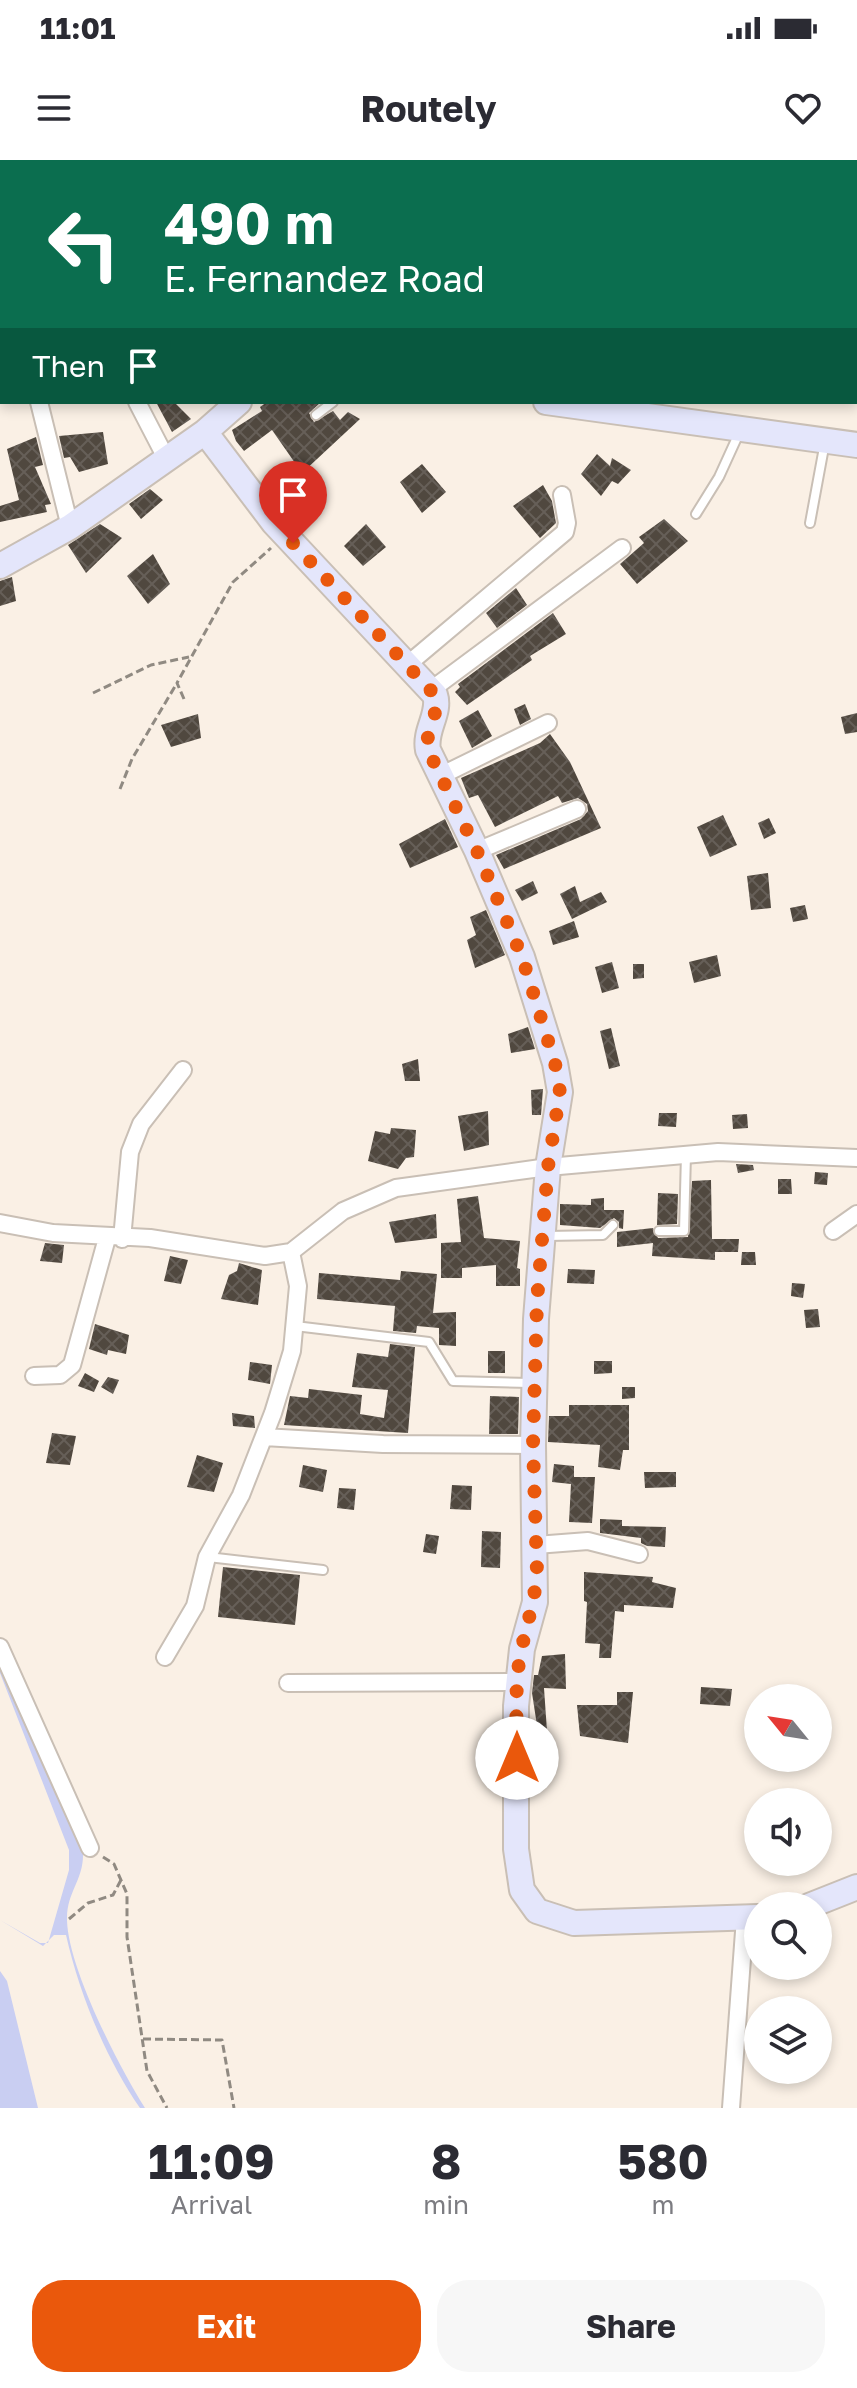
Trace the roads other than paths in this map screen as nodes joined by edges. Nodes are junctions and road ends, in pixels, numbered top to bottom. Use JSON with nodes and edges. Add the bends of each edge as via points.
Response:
{"nodes":[{"id":1,"x":39,"y":404,"type":"edge"},
{"id":2,"x":138,"y":404,"type":"edge"},
{"id":3,"x":236,"y":404,"type":"edge"},
{"id":4,"x":330,"y":404,"type":"edge"},
{"id":5,"x":560,"y":404,"type":"edge"},
{"id":6,"x":316,"y":415,"type":"dead end"},
{"id":7,"x":741,"y":430,"type":"junction"},
{"id":8,"x":205,"y":432,"type":"junction"},
{"id":9,"x":826,"y":441,"type":"junction"},
{"id":10,"x":857,"y":445,"type":"edge"},
{"id":11,"x":166,"y":458,"type":"junction"},
{"id":12,"x":562,"y":495,"type":"dead end"},
{"id":13,"x":696,"y":514,"type":"dead end"},
{"id":14,"x":810,"y":523,"type":"dead end"},
{"id":15,"x":70,"y":527,"type":"junction"},
{"id":16,"x":622,"y":548,"type":"dead end"},
{"id":17,"x":0,"y":566,"type":"edge"},
{"id":18,"x":407,"y":665,"type":"junction"},
{"id":19,"x":431,"y":690,"type":"junction"},
{"id":20,"x":548,"y":723,"type":"dead end"},
{"id":21,"x":442,"y":775,"type":"junction"},
{"id":22,"x":577,"y":809,"type":"dead end"},
{"id":23,"x":477,"y":851,"type":"junction"},
{"id":24,"x":183,"y":1070,"type":"dead end"},
{"id":25,"x":686,"y":1154,"type":"junction"},
{"id":26,"x":857,"y":1158,"type":"edge"},
{"id":27,"x":548,"y":1167,"type":"junction"},
{"id":28,"x":857,"y":1214,"type":"edge"},
{"id":29,"x":0,"y":1223,"type":"edge"},
{"id":30,"x":613,"y":1225,"type":"dead end"},
{"id":31,"x":659,"y":1231,"type":"dead end"},
{"id":32,"x":833,"y":1231,"type":"dead end"},
{"id":33,"x":543,"y":1236,"type":"junction"},
{"id":34,"x":115,"y":1238,"type":"junction"},
{"id":35,"x":291,"y":1252,"type":"junction"},
{"id":36,"x":294,"y":1326,"type":"junction"},
{"id":37,"x":34,"y":1376,"type":"dead end"},
{"id":38,"x":533,"y":1383,"type":"junction"},
{"id":39,"x":264,"y":1437,"type":"junction"},
{"id":40,"x":533,"y":1445,"type":"junction"},
{"id":41,"x":536,"y":1545,"type":"junction"},
{"id":42,"x":639,"y":1554,"type":"dead end"},
{"id":43,"x":207,"y":1557,"type":"junction"},
{"id":44,"x":323,"y":1570,"type":"dead end"},
{"id":45,"x":0,"y":1647,"type":"edge"},
{"id":46,"x":165,"y":1657,"type":"dead end"},
{"id":47,"x":517,"y":1682,"type":"junction"},
{"id":48,"x":288,"y":1683,"type":"dead end"},
{"id":49,"x":90,"y":1848,"type":"road end"},
{"id":50,"x":857,"y":1887,"type":"edge"},
{"id":51,"x":832,"y":1897,"type":"edge"},
{"id":52,"x":744,"y":1917,"type":"edge"},
{"id":53,"x":744,"y":1980,"type":"edge"},
{"id":54,"x":731,"y":2108,"type":"edge"}],
"edges":[{"from":1,"to":15,"type":"street"},
{"from":2,"to":11,"type":"street"},
{"from":3,"to":8,"type":"street"},
{"from":4,"to":6,"type":"lane"},
{"from":5,"to":7,"type":"street"},
{"from":7,"to":9,"type":"street"},
{"from":7,"to":13,"type":"lane"},
{"from":8,"to":11,"type":"street"},
{"from":8,"to":18,"type":"street","via":[[274,523]]},
{"from":9,"to":10,"type":"street"},
{"from":9,"to":14,"type":"lane"},
{"from":11,"to":15,"type":"street"},
{"from":12,"to":18,"type":"street","via":[[565,532]]},
{"from":15,"to":17,"type":"street"},
{"from":16,"to":19,"type":"street"},
{"from":18,"to":19,"type":"street"},
{"from":19,"to":21,"type":"street","via":[[437,708],[427,741]]},
{"from":20,"to":21,"type":"street"},
{"from":21,"to":23,"type":"street"},
{"from":22,"to":23,"type":"street"},
{"from":23,"to":27,"type":"street","via":[[522,957],[555,1063],[560,1092]]},
{"from":24,"to":34,"type":"street","via":[[141,1124],[130,1152]]},
{"from":25,"to":26,"type":"street","via":[[754,1151]]},
{"from":25,"to":27,"type":"street"},
{"from":25,"to":31,"type":"lane","via":[[684,1231]]},
{"from":27,"to":33,"type":"street"},
{"from":27,"to":35,"type":"street","via":[[396,1188],[343,1211]]},
{"from":28,"to":32,"type":"street"},
{"from":29,"to":34,"type":"street"},
{"from":30,"to":33,"type":"lane","via":[[603,1235]]},
{"from":33,"to":38,"type":"street"},
{"from":34,"to":35,"type":"street","via":[[150,1238],[265,1256]]},
{"from":34,"to":37,"type":"street","via":[[72,1365],[60,1375]]},
{"from":35,"to":36,"type":"street","via":[[298,1286]]},
{"from":36,"to":38,"type":"lane","via":[[429,1342],[453,1381]]},
{"from":36,"to":39,"type":"street","via":[[292,1351]]},
{"from":38,"to":40,"type":"street"},
{"from":39,"to":40,"type":"street"},
{"from":39,"to":43,"type":"street","via":[[241,1495]]},
{"from":40,"to":41,"type":"street"},
{"from":41,"to":42,"type":"street","via":[[588,1541]]},
{"from":41,"to":47,"type":"street","via":[[535,1602]]},
{"from":43,"to":44,"type":"lane"},
{"from":43,"to":46,"type":"street","via":[[195,1606]]},
{"from":45,"to":49,"type":"street"},
{"from":47,"to":48,"type":"street"},
{"from":47,"to":52,"type":"street","via":[[517,1871],[522,1890],[537,1911],[574,1923]]},
{"from":50,"to":51,"type":"street"},
{"from":53,"to":54,"type":"street"}]}
